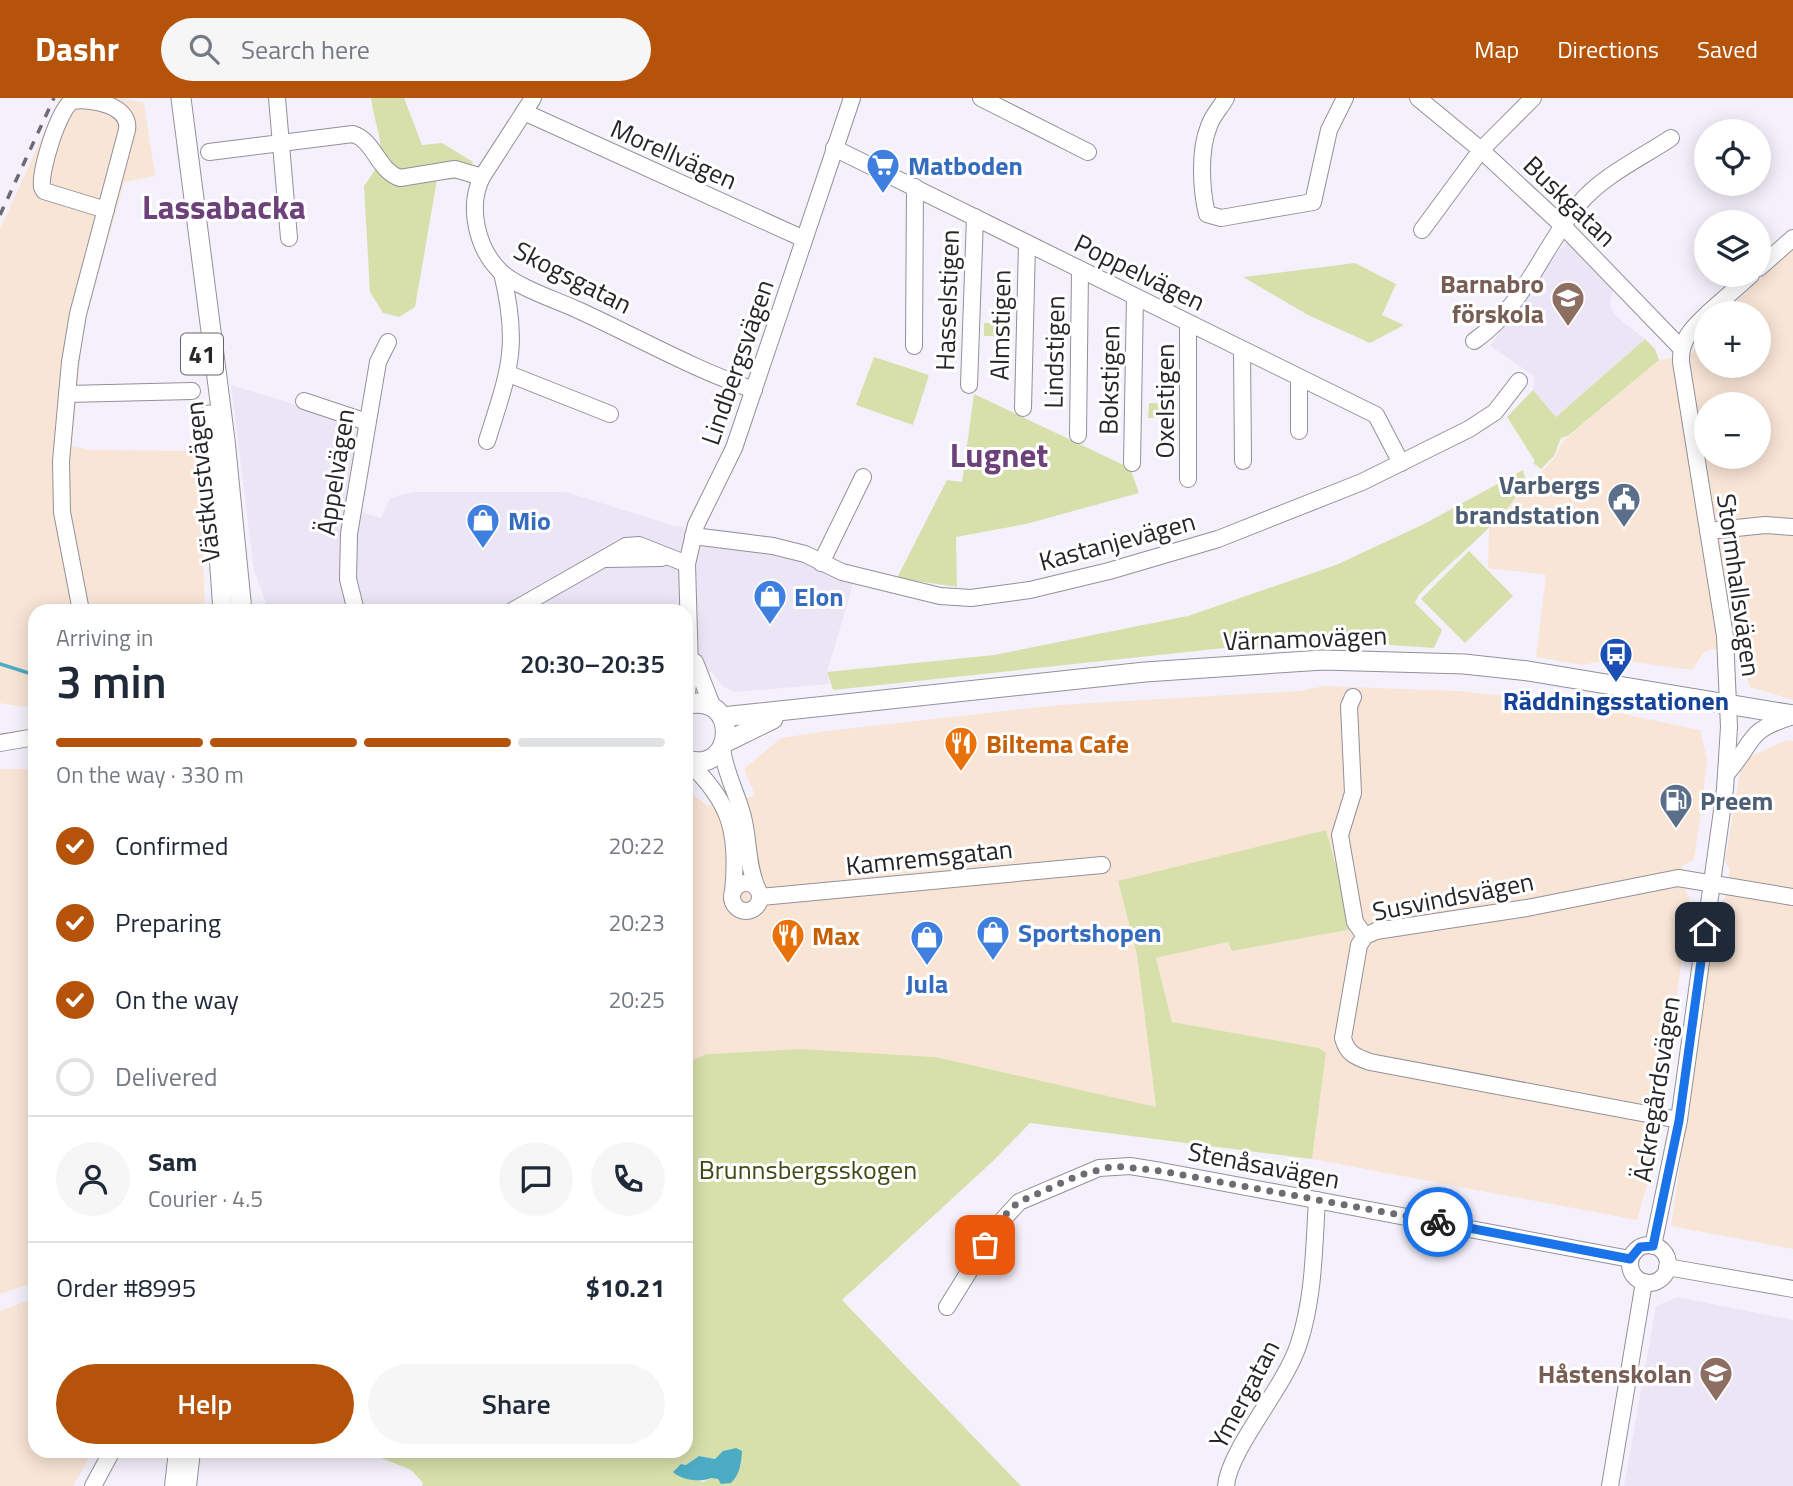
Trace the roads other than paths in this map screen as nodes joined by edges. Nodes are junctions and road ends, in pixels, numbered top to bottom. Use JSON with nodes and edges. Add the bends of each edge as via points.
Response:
{"nodes":[{"id":1,"x":168,"y":98,"type":"edge"},
{"id":2,"x":181,"y":98,"type":"edge"},
{"id":3,"x":277,"y":98,"type":"edge"},
{"id":4,"x":533,"y":98,"type":"edge"},
{"id":5,"x":852,"y":98,"type":"edge"},
{"id":6,"x":981,"y":98,"type":"edge"},
{"id":7,"x":1226,"y":98,"type":"edge"},
{"id":8,"x":1345,"y":98,"type":"edge"},
{"id":9,"x":1418,"y":98,"type":"edge"},
{"id":10,"x":1532,"y":98,"type":"edge"},
{"id":11,"x":524,"y":112,"type":"junction"},
{"id":12,"x":1671,"y":138,"type":"dead end"},
{"id":13,"x":281,"y":142,"type":"junction"},
{"id":14,"x":834,"y":148,"type":"junction"},
{"id":15,"x":1481,"y":150,"type":"junction"},
{"id":16,"x":209,"y":152,"type":"dead end"},
{"id":17,"x":1088,"y":152,"type":"dead end"},
{"id":18,"x":482,"y":177,"type":"junction"},
{"id":19,"x":915,"y":187,"type":"junction"},
{"id":20,"x":106,"y":210,"type":"junction"},
{"id":21,"x":975,"y":217,"type":"junction"},
{"id":22,"x":1564,"y":227,"type":"junction"},
{"id":23,"x":1422,"y":230,"type":"dead end"},
{"id":24,"x":289,"y":238,"type":"dead end"},
{"id":25,"x":1793,"y":238,"type":"edge"},
{"id":26,"x":804,"y":239,"type":"junction"},
{"id":27,"x":1027,"y":243,"type":"junction"},
{"id":28,"x":1771,"y":257,"type":"edge"},
{"id":29,"x":1080,"y":270,"type":"junction"},
{"id":30,"x":502,"y":273,"type":"junction"},
{"id":31,"x":1737,"y":287,"type":"edge"},
{"id":32,"x":1135,"y":297,"type":"junction"},
{"id":33,"x":1722,"y":301,"type":"edge"},
{"id":34,"x":1188,"y":324,"type":"junction"},
{"id":35,"x":1694,"y":330,"type":"edge"},
{"id":36,"x":1474,"y":341,"type":"dead end"},
{"id":37,"x":388,"y":342,"type":"dead end"},
{"id":38,"x":914,"y":346,"type":"dead end"},
{"id":39,"x":1681,"y":347,"type":"junction"},
{"id":40,"x":1242,"y":350,"type":"junction"},
{"id":41,"x":509,"y":374,"type":"junction"},
{"id":42,"x":1299,"y":378,"type":"junction"},
{"id":43,"x":1519,"y":381,"type":"dead end"},
{"id":44,"x":969,"y":385,"type":"dead end"},
{"id":45,"x":754,"y":390,"type":"junction"},
{"id":46,"x":192,"y":391,"type":"dead end"},
{"id":47,"x":67,"y":394,"type":"junction"},
{"id":48,"x":303,"y":401,"type":"dead end"},
{"id":49,"x":1023,"y":408,"type":"dead end"},
{"id":50,"x":610,"y":414,"type":"dead end"},
{"id":51,"x":367,"y":422,"type":"junction"},
{"id":52,"x":1299,"y":431,"type":"dead end"},
{"id":53,"x":1078,"y":435,"type":"dead end"},
{"id":54,"x":487,"y":440,"type":"dead end"},
{"id":55,"x":1243,"y":461,"type":"dead end"},
{"id":56,"x":1132,"y":463,"type":"dead end"},
{"id":57,"x":1401,"y":463,"type":"junction"},
{"id":58,"x":863,"y":477,"type":"dead end"},
{"id":59,"x":1188,"y":479,"type":"dead end"},
{"id":60,"x":1793,"y":527,"type":"edge"},
{"id":61,"x":1708,"y":531,"type":"junction"},
{"id":62,"x":693,"y":536,"type":"junction"},
{"id":63,"x":821,"y":563,"type":"junction"},
{"id":64,"x":687,"y":564,"type":"junction"},
{"id":65,"x":80,"y":604,"type":"edge"},
{"id":66,"x":223,"y":604,"type":"edge"},
{"id":67,"x":241,"y":604,"type":"edge"},
{"id":68,"x":354,"y":604,"type":"edge"},
{"id":69,"x":521,"y":604,"type":"edge"},
{"id":70,"x":689,"y":604,"type":"edge"},
{"id":71,"x":693,"y":654,"type":"edge"},
{"id":72,"x":1353,"y":697,"type":"dead end"},
{"id":73,"x":693,"y":703,"type":"edge"},
{"id":74,"x":1729,"y":704,"type":"junction"},
{"id":75,"x":816,"y":708,"type":"junction"},
{"id":76,"x":718,"y":713,"type":"junction"},
{"id":77,"x":1793,"y":715,"type":"edge"},
{"id":78,"x":28,"y":738,"type":"edge"},
{"id":79,"x":0,"y":744,"type":"edge"},
{"id":80,"x":28,"y":746,"type":"edge"},
{"id":81,"x":723,"y":746,"type":"junction"},
{"id":82,"x":693,"y":760,"type":"edge"},
{"id":83,"x":693,"y":766,"type":"edge"},
{"id":84,"x":1727,"y":774,"type":"junction"},
{"id":85,"x":1102,"y":865,"type":"dead end"},
{"id":86,"x":1712,"y":882,"type":"junction"},
{"id":87,"x":733,"y":892,"type":"junction"},
{"id":88,"x":759,"y":892,"type":"junction"},
{"id":89,"x":1793,"y":897,"type":"edge"},
{"id":90,"x":1365,"y":936,"type":"junction"},
{"id":91,"x":1679,"y":1121,"type":"junction"},
{"id":92,"x":1317,"y":1200,"type":"junction"},
{"id":93,"x":1653,"y":1246,"type":"junction"},
{"id":94,"x":1630,"y":1259,"type":"junction"},
{"id":95,"x":1667,"y":1268,"type":"junction"},
{"id":96,"x":1644,"y":1282,"type":"junction"},
{"id":97,"x":1793,"y":1289,"type":"edge"},
{"id":98,"x":947,"y":1307,"type":"dead end"},
{"id":99,"x":108,"y":1458,"type":"edge"},
{"id":100,"x":176,"y":1458,"type":"edge"},
{"id":101,"x":191,"y":1458,"type":"edge"},
{"id":102,"x":93,"y":1486,"type":"edge"},
{"id":103,"x":173,"y":1486,"type":"edge"},
{"id":104,"x":188,"y":1486,"type":"edge"},
{"id":105,"x":1227,"y":1486,"type":"edge"},
{"id":106,"x":1610,"y":1486,"type":"edge"}],
"edges":[{"from":1,"to":66,"type":"main road","name":"Västkustvägen","number":"41","via":[[209,410]]},
{"from":2,"to":67,"type":"main road","name":"Västkustvägen","number":"41"},
{"from":3,"to":13,"type":"street"},
{"from":4,"to":11,"type":"street"},
{"from":5,"to":14,"type":"street","name":"Lindbergsvägen"},
{"from":6,"to":17,"type":"street"},
{"from":7,"to":8,"type":"street","via":[[1208,126],[1204,154],[1207,214],[1221,218],[1313,202],[1329,130]]},
{"from":9,"to":15,"type":"street","name":"Buskgatan"},
{"from":10,"to":15,"type":"street"},
{"from":11,"to":18,"type":"street"},
{"from":11,"to":26,"type":"street","name":"Morellvägen"},
{"from":12,"to":22,"type":"street","via":[[1595,188]]},
{"from":13,"to":16,"type":"street"},
{"from":13,"to":18,"type":"street","via":[[353,134],[366,141],[382,167],[400,178],[456,169]]},
{"from":13,"to":24,"type":"street"},
{"from":14,"to":19,"type":"street","name":"Poppelvägen"},
{"from":14,"to":26,"type":"street","name":"Lindbergsvägen"},
{"from":15,"to":22,"type":"street","name":"Buskgatan"},
{"from":15,"to":23,"type":"street"},
{"from":18,"to":30,"type":"street","name":"Skogsgatan","via":[[475,200],[476,223]]},
{"from":19,"to":21,"type":"street","name":"Poppelvägen"},
{"from":19,"to":38,"type":"street"},
{"from":20,"to":20,"type":"street","via":[[128,120],[117,109],[89,100],[72,101],[58,121],[41,187]]},
{"from":20,"to":47,"type":"street","via":[[78,314]]},
{"from":21,"to":27,"type":"street","name":"Poppelvägen"},
{"from":21,"to":44,"type":"street","name":"Hasselstigen"},
{"from":22,"to":36,"type":"street","via":[[1493,328]]},
{"from":22,"to":39,"type":"street","name":"Buskgatan"},
{"from":25,"to":28,"type":"street"},
{"from":26,"to":45,"type":"street","name":"Lindbergsvägen"},
{"from":27,"to":29,"type":"street","name":"Poppelvägen"},
{"from":27,"to":49,"type":"street","name":"Almstigen"},
{"from":29,"to":32,"type":"street","name":"Poppelvägen"},
{"from":29,"to":53,"type":"street","name":"Lindstigen"},
{"from":30,"to":41,"type":"street","via":[[512,333]]},
{"from":30,"to":45,"type":"street","name":"Skogsgatan"},
{"from":31,"to":33,"type":"street"},
{"from":32,"to":34,"type":"street","name":"Poppelvägen"},
{"from":32,"to":56,"type":"street","name":"Bokstigen"},
{"from":34,"to":40,"type":"street","name":"Poppelvägen"},
{"from":34,"to":59,"type":"street","name":"Oxelstigen"},
{"from":35,"to":39,"type":"street"},
{"from":37,"to":51,"type":"street","name":"Äppelvägen","via":[[378,362]]},
{"from":39,"to":61,"type":"street","name":"Stormhallsvägen"},
{"from":40,"to":42,"type":"street","name":"Poppelvägen"},
{"from":40,"to":55,"type":"street"},
{"from":41,"to":50,"type":"street"},
{"from":41,"to":54,"type":"street"},
{"from":42,"to":52,"type":"street"},
{"from":42,"to":57,"type":"street","name":"Poppelvägen","via":[[1376,415]]},
{"from":43,"to":57,"type":"street","name":"Kastanjevägen","via":[[1495,412]]},
{"from":45,"to":62,"type":"street","name":"Lindbergsvägen","via":[[734,448],[702,508]]},
{"from":46,"to":47,"type":"street"},
{"from":47,"to":65,"type":"street","via":[[62,512]]},
{"from":48,"to":51,"type":"street"},
{"from":51,"to":68,"type":"street","name":"Äppelvägen","via":[[347,557]]},
{"from":57,"to":63,"type":"street","name":"Kastanjevägen","via":[[1285,515],[1218,539],[1030,590],[971,598],[940,596]]},
{"from":58,"to":63,"type":"street"},
{"from":60,"to":61,"type":"street"},
{"from":61,"to":74,"type":"street","name":"Stormhallsvägen","via":[[1725,636]]},
{"from":62,"to":63,"type":"street","name":"Kastanjevägen","via":[[773,546]]},
{"from":62,"to":64,"type":"street","name":"Lindbergsvägen"},
{"from":64,"to":69,"type":"street","via":[[666,558],[605,559]]},
{"from":64,"to":70,"type":"street","name":"Lindbergsvägen"},
{"from":71,"to":76,"type":"street","name":"Lindbergsvägen","via":[[701,684]]},
{"from":72,"to":90,"type":"street","via":[[1349,706],[1353,793],[1340,835],[1354,922]]},
{"from":73,"to":76,"type":"main road","name":"Värnamovägen"},
{"from":74,"to":75,"type":"main road","name":"Värnamovägen","via":[[1515,670],[1322,660],[1145,672]]},
{"from":74,"to":77,"type":"main road","name":"Värnamovägen"},
{"from":74,"to":84,"type":"street","name":"Äckregårdsvägen"},
{"from":75,"to":76,"type":"main road","name":"Värnamovägen"},
{"from":75,"to":81,"type":"main road","name":"Värnamovägen","via":[[764,723]]},
{"from":76,"to":81,"type":"main road","via":[[726,733]]},
{"from":77,"to":84,"type":"street","name":"Äckregårdsvägen","via":[[1753,735]]},
{"from":78,"to":79,"type":"street"},
{"from":79,"to":80,"type":"street"},
{"from":81,"to":82,"type":"main road","name":"Värnamovägen","via":[[706,760]]},
{"from":81,"to":88,"type":"street","via":[[727,776],[743,818],[749,869]]},
{"from":83,"to":87,"type":"street","via":[[711,783],[730,820],[736,848]]},
{"from":84,"to":86,"type":"street","name":"Äckregårdsvägen"},
{"from":85,"to":88,"type":"street","name":"Kamremsgatan"},
{"from":86,"to":89,"type":"street","name":"Susvindsvägen"},
{"from":86,"to":90,"type":"street","name":"Susvindsvägen","via":[[1678,878],[1650,882]]},
{"from":86,"to":91,"type":"street","name":"Äckregårdsvägen"},
{"from":87,"to":88,"type":"street","via":[[744,883]]},
{"from":87,"to":88,"type":"street","via":[[736,906],[744,911],[757,906]]},
{"from":90,"to":91,"type":"street","name":"Susvindsvägen","via":[[1355,960],[1343,1038],[1353,1055]]},
{"from":91,"to":93,"type":"street","name":"Äckregårdsvägen"},
{"from":92,"to":94,"type":"street","name":"Stenåsavägen"},
{"from":92,"to":98,"type":"street","name":"Stenåsavägen","via":[[1130,1166],[1099,1168],[1053,1185],[1009,1210]]},
{"from":92,"to":105,"type":"street","name":"Ymergatan","via":[[1299,1345],[1236,1457]]},
{"from":93,"to":94,"type":"street","via":[[1640,1247]]},
{"from":93,"to":95,"type":"street","via":[[1663,1252]]},
{"from":94,"to":96,"type":"street","via":[[1632,1274]]},
{"from":95,"to":96,"type":"street","via":[[1659,1280]]},
{"from":95,"to":97,"type":"street"},
{"from":96,"to":106,"type":"street"},
{"from":99,"to":102,"type":"street"},
{"from":100,"to":103,"type":"street"},
{"from":101,"to":104,"type":"street"}]}
